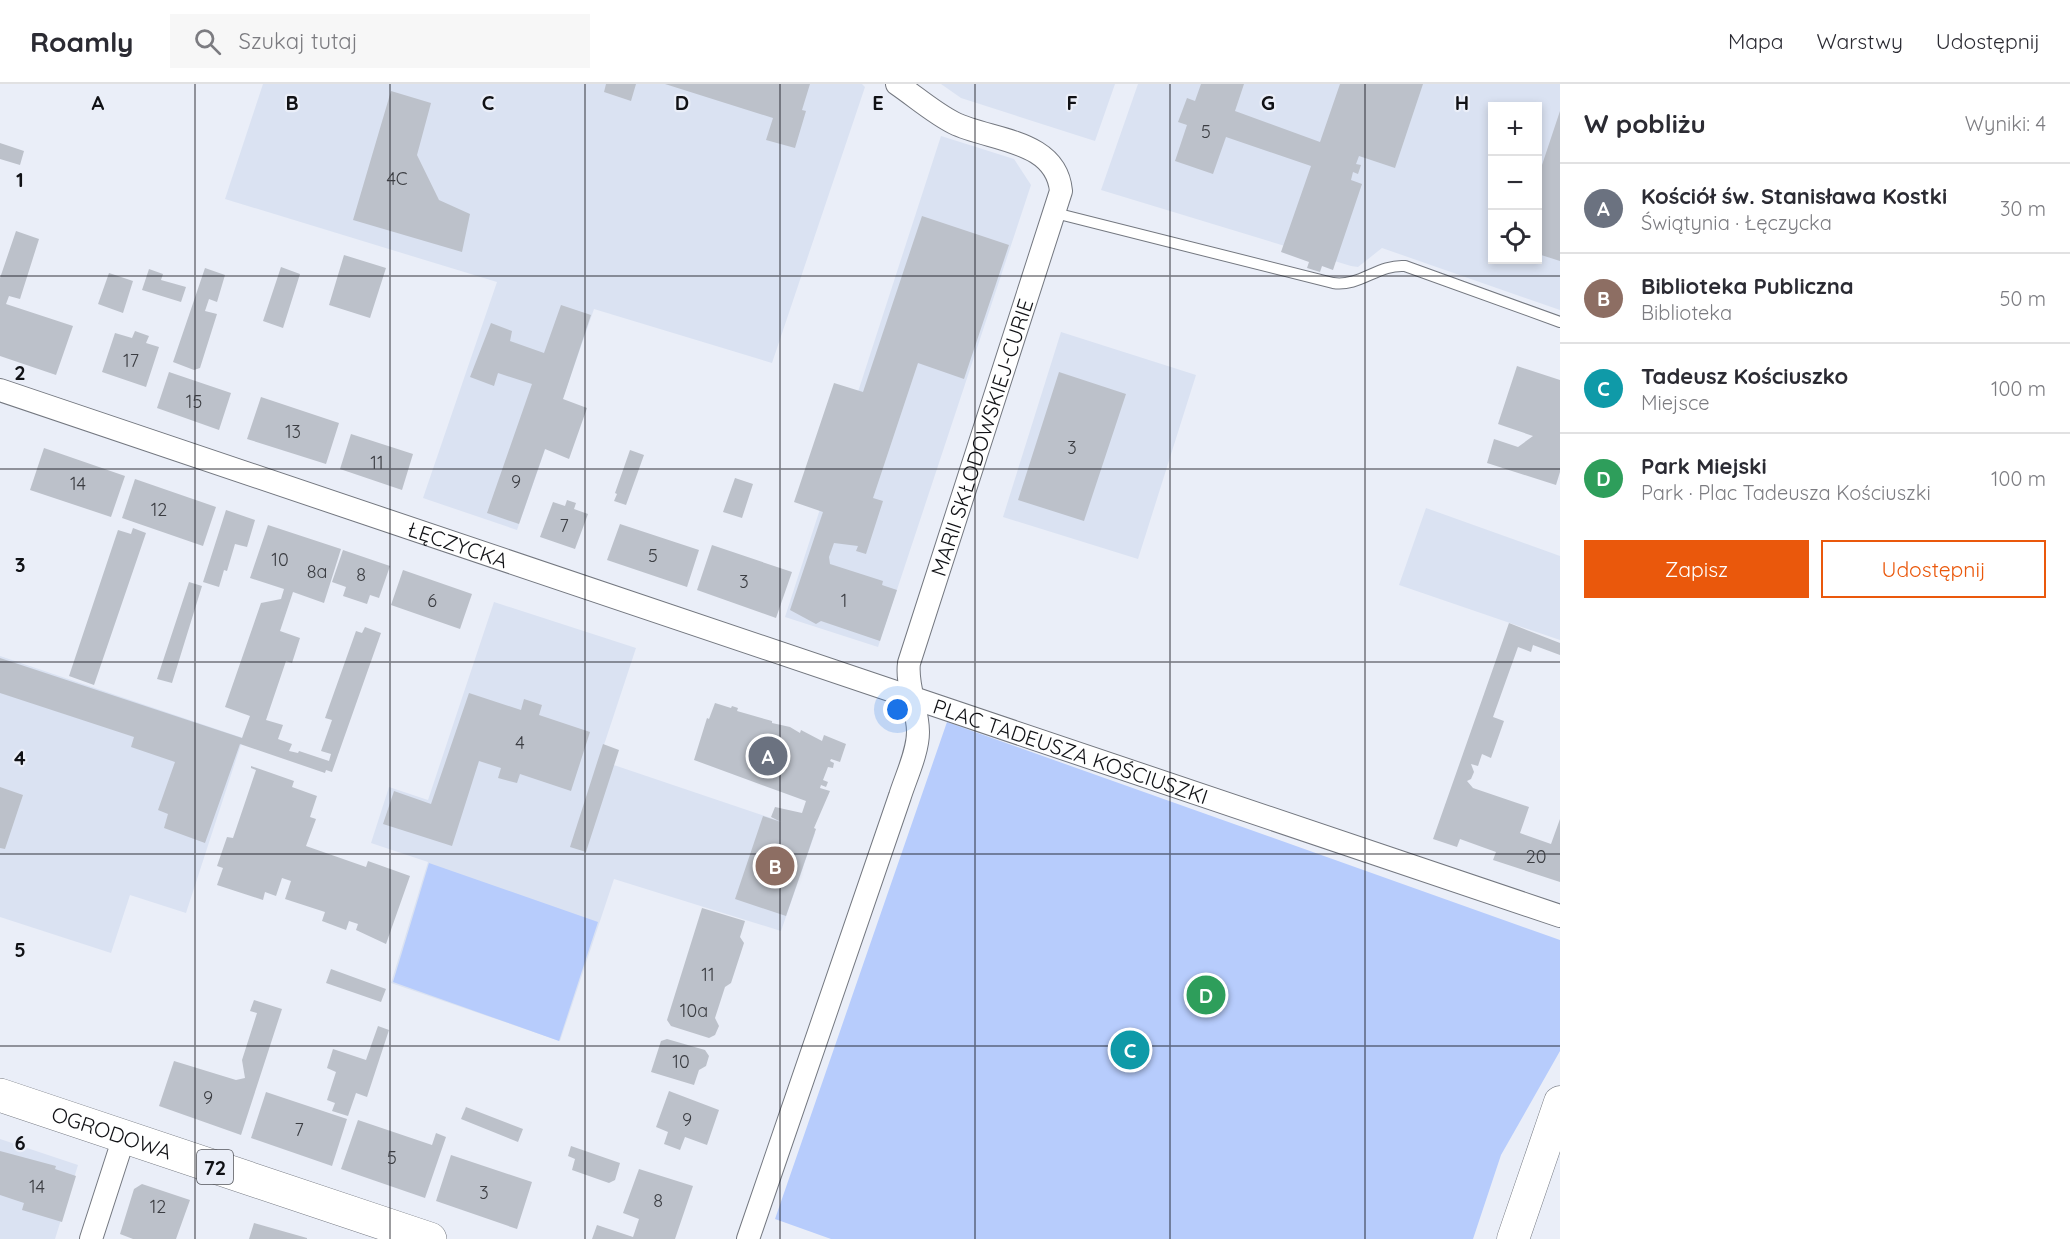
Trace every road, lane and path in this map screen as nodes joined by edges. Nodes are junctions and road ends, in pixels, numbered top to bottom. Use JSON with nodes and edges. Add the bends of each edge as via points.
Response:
{"nodes":[{"id":1,"x":897,"y":84,"type":"edge"},
{"id":2,"x":1055,"y":213,"type":"junction"},
{"id":3,"x":1560,"y":322,"type":"edge"},
{"id":4,"x":0,"y":390,"type":"edge"},
{"id":5,"x":914,"y":698,"type":"junction"},
{"id":6,"x":1560,"y":915,"type":"edge"},
{"id":7,"x":0,"y":1095,"type":"edge"},
{"id":8,"x":1560,"y":1102,"type":"edge"},
{"id":9,"x":124,"y":1137,"type":"junction"},
{"id":10,"x":422,"y":1238,"type":"edge"},
{"id":11,"x":91,"y":1239,"type":"edge"},
{"id":12,"x":748,"y":1239,"type":"edge"},
{"id":13,"x":1513,"y":1239,"type":"edge"}],
"edges":[{"from":1,"to":2,"type":"street","name":"MARII SKŁODOWSKIEJ-CURIE","via":[[955,124],[1021,144],[1051,164],[1060,191]]},
{"from":2,"to":3,"type":"lane","via":[[1333,284],[1346,285],[1386,267],[1405,266]]},
{"from":2,"to":5,"type":"street","name":"MARII SKŁODOWSKIEJ-CURIE","via":[[909,663]]},
{"from":4,"to":5,"type":"street","name":"ŁĘCZYCKA"},
{"from":5,"to":6,"type":"street","name":"PLAC TADEUSZA KOŚCIUSZKI"},
{"from":5,"to":12,"type":"street","name":"PLAC TADEUSZA KOŚCIUSZKI","via":[[918,736],[904,785]]},
{"from":7,"to":9,"type":"main road","name":"OGRODOWA","number":"72"},
{"from":8,"to":13,"type":"main road"},
{"from":9,"to":10,"type":"main road","name":"OGRODOWA","number":"72"},
{"from":9,"to":11,"type":"street"}]}
